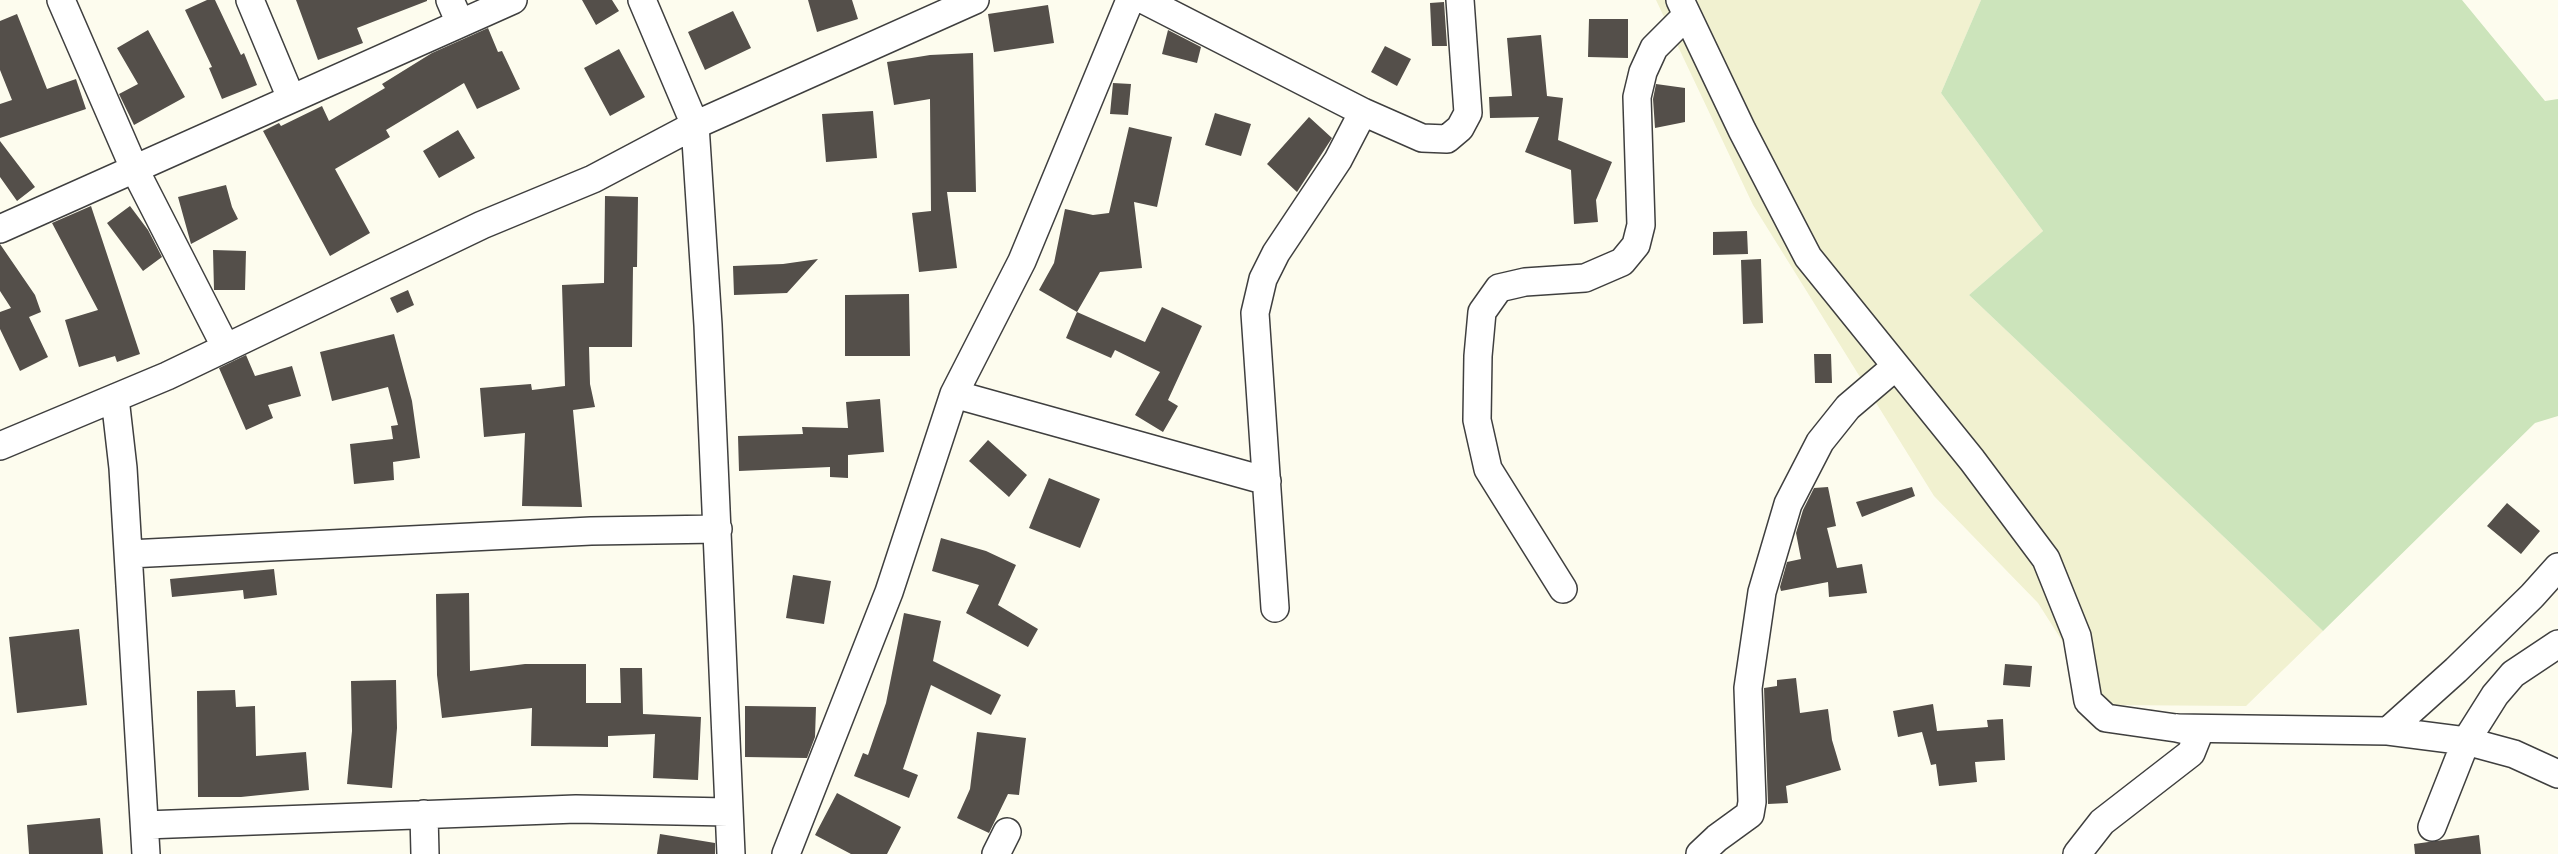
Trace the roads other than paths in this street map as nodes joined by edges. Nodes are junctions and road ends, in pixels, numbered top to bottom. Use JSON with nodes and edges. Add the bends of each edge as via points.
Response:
{"nodes":[{"id":1,"x":62,"y":0,"type":"edge"},
{"id":2,"x":250,"y":0,"type":"edge"},
{"id":3,"x":513,"y":0,"type":"edge"},
{"id":4,"x":642,"y":0,"type":"edge"},
{"id":5,"x":975,"y":0,"type":"edge"},
{"id":6,"x":1130,"y":0,"type":"edge"},
{"id":7,"x":1144,"y":0,"type":"edge"},
{"id":8,"x":1460,"y":0,"type":"edge"},
{"id":9,"x":1684,"y":7,"type":"edge"},
{"id":10,"x":455,"y":12,"type":"edge"},
{"id":11,"x":291,"y":98,"type":"junction"},
{"id":12,"x":1363,"y":112,"type":"junction"},
{"id":13,"x":694,"y":125,"type":"junction"},
{"id":14,"x":134,"y":168,"type":"junction"},
{"id":15,"x":0,"y":229,"type":"edge"},
{"id":16,"x":226,"y":348,"type":"junction"},
{"id":17,"x":1895,"y":367,"type":"junction"},
{"id":18,"x":954,"y":394,"type":"junction"},
{"id":19,"x":115,"y":398,"type":"junction"},
{"id":20,"x":0,"y":446,"type":"edge"},
{"id":21,"x":1267,"y":481,"type":"junction"},
{"id":22,"x":718,"y":529,"type":"junction"},
{"id":23,"x":129,"y":554,"type":"junction"},
{"id":24,"x":2558,"y":567,"type":"edge"},
{"id":25,"x":1563,"y":589,"type":"dead end"},
{"id":26,"x":1275,"y":608,"type":"dead end"},
{"id":27,"x":2558,"y":644,"type":"edge"},
{"id":28,"x":2176,"y":728,"type":"junction"},
{"id":29,"x":2388,"y":731,"type":"junction"},
{"id":30,"x":2466,"y":741,"type":"junction"},
{"id":31,"x":2558,"y":774,"type":"edge"},
{"id":32,"x":728,"y":812,"type":"junction"},
{"id":33,"x":424,"y":814,"type":"junction"},
{"id":34,"x":145,"y":825,"type":"junction"},
{"id":35,"x":2432,"y":827,"type":"dead end"},
{"id":36,"x":146,"y":854,"type":"edge"},
{"id":37,"x":425,"y":854,"type":"edge"},
{"id":38,"x":731,"y":854,"type":"edge"},
{"id":39,"x":786,"y":854,"type":"edge"},
{"id":40,"x":1700,"y":854,"type":"edge"},
{"id":41,"x":2078,"y":854,"type":"edge"}],
"edges":[{"from":1,"to":14,"type":"street"},
{"from":2,"to":11,"type":"street"},
{"from":3,"to":10,"type":"street"},
{"from":4,"to":13,"type":"street"},
{"from":5,"to":13,"type":"street"},
{"from":6,"to":18,"type":"street","via":[[1022,261]]},
{"from":7,"to":12,"type":"street"},
{"from":8,"to":12,"type":"street","via":[[1468,113],[1460,128],[1447,139],[1422,138]]},
{"from":9,"to":17,"type":"street","via":[[1808,257]]},
{"from":9,"to":25,"type":"street","via":[[1642,72],[1637,97],[1641,225],[1636,245],[1622,262],[1585,278],[1499,288],[1482,312],[1477,420],[1488,469]]},
{"from":10,"to":11,"type":"street"},
{"from":11,"to":14,"type":"street"},
{"from":12,"to":21,"type":"street","via":[[1338,160],[1263,279],[1255,313]]},
{"from":13,"to":16,"type":"street","via":[[593,178],[482,225]]},
{"from":13,"to":22,"type":"street"},
{"from":14,"to":15,"type":"street"},
{"from":14,"to":16,"type":"street"},
{"from":16,"to":19,"type":"street"},
{"from":17,"to":28,"type":"street","via":[[1972,460],[2046,559],[2077,636],[2088,701],[2106,718]]},
{"from":17,"to":40,"type":"street","via":[[1848,408],[1820,442],[1788,504],[1762,592],[1748,688],[1750,814]]},
{"from":18,"to":21,"type":"street"},
{"from":18,"to":39,"type":"street","via":[[889,592]]},
{"from":19,"to":20,"type":"street"},
{"from":19,"to":23,"type":"street"},
{"from":21,"to":26,"type":"street"},
{"from":22,"to":23,"type":"street","via":[[568,532]]},
{"from":22,"to":32,"type":"street"},
{"from":23,"to":34,"type":"street"},
{"from":24,"to":29,"type":"street","via":[[2456,670]]},
{"from":27,"to":30,"type":"street","via":[[2513,674],[2495,694]]},
{"from":28,"to":29,"type":"street"},
{"from":28,"to":41,"type":"street","via":[[2199,733],[2191,753],[2102,822]]},
{"from":29,"to":30,"type":"street"},
{"from":30,"to":31,"type":"street","via":[[2514,754]]},
{"from":30,"to":35,"type":"street"},
{"from":32,"to":33,"type":"street","via":[[576,809]]},
{"from":32,"to":38,"type":"street"},
{"from":33,"to":34,"type":"street"},
{"from":33,"to":37,"type":"street"},
{"from":34,"to":36,"type":"street"}]}
